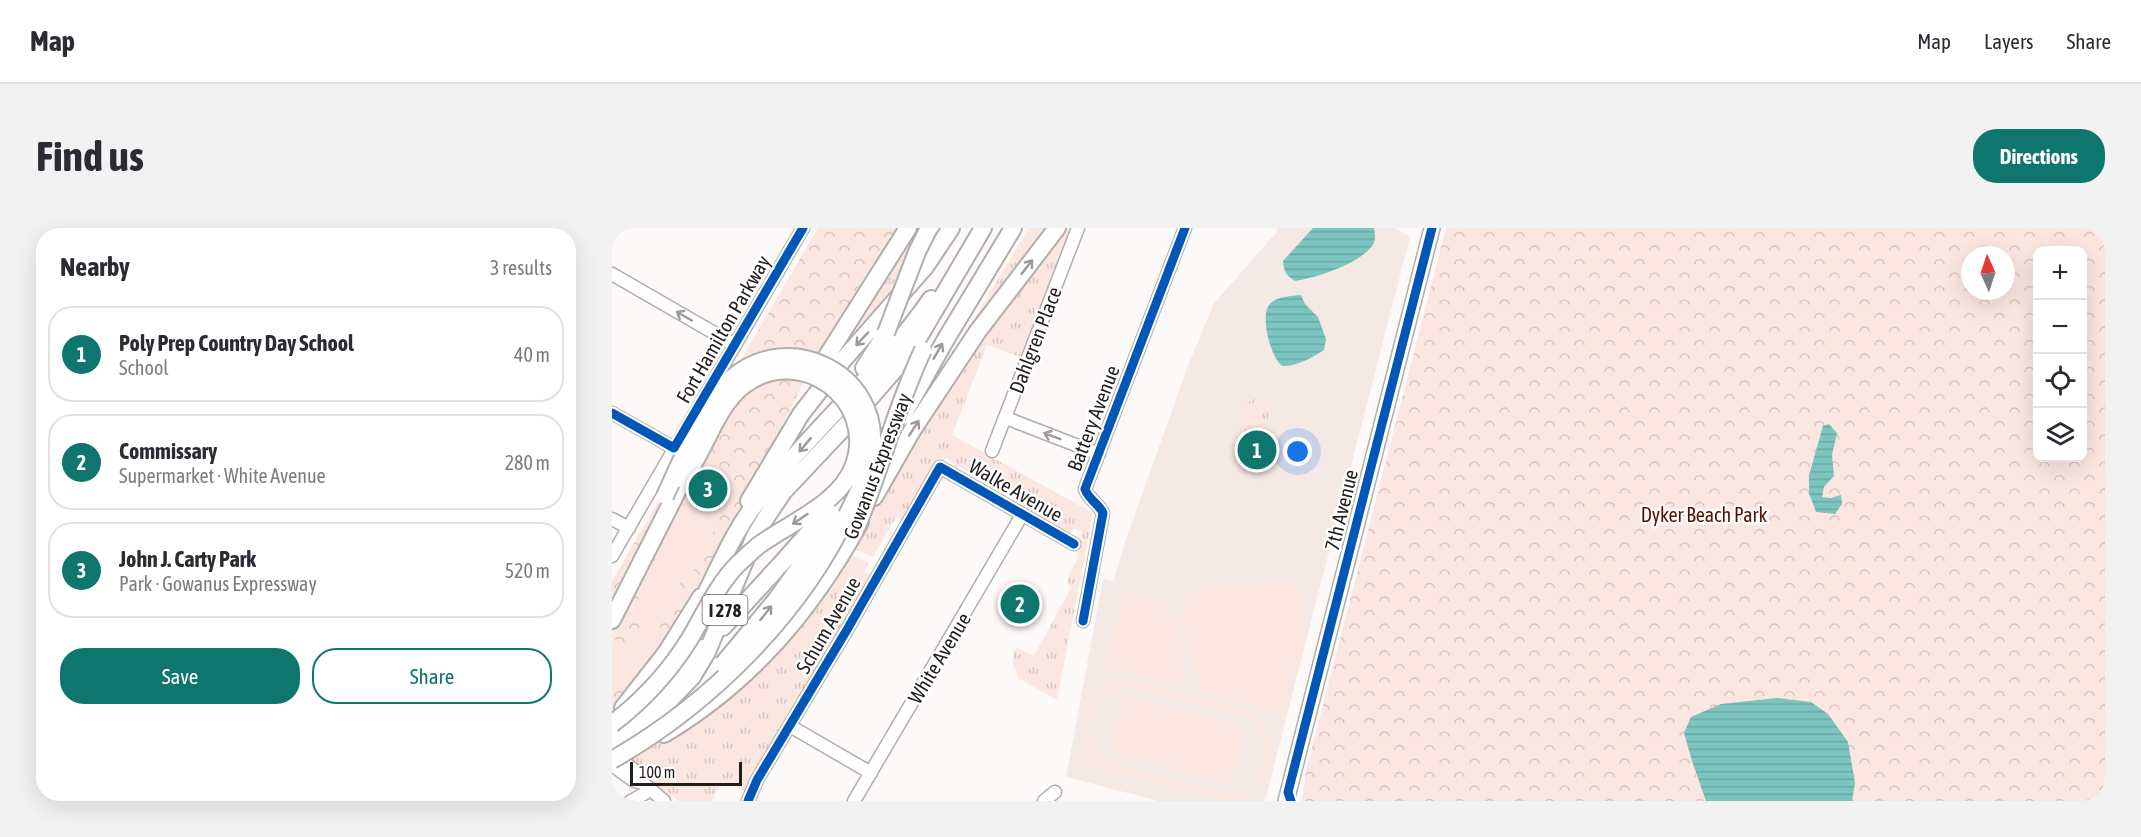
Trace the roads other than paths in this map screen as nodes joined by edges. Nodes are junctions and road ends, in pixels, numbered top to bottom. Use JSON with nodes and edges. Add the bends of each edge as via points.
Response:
{"nodes":[{"id":1,"x":908,"y":228,"type":"edge"},
{"id":2,"x":929,"y":228,"type":"edge"},
{"id":3,"x":951,"y":228,"type":"edge"},
{"id":4,"x":975,"y":228,"type":"edge"},
{"id":5,"x":983,"y":228,"type":"edge"},
{"id":6,"x":992,"y":228,"type":"edge"},
{"id":7,"x":1015,"y":228,"type":"edge"},
{"id":8,"x":1057,"y":228,"type":"edge"},
{"id":9,"x":1078,"y":228,"type":"edge"},
{"id":10,"x":1185,"y":228,"type":"edge"},
{"id":11,"x":1432,"y":228,"type":"edge"},
{"id":12,"x":801,"y":229,"type":"edge"},
{"id":13,"x":612,"y":274,"type":"edge"},
{"id":14,"x":735,"y":345,"type":"junction"},
{"id":15,"x":612,"y":413,"type":"edge"},
{"id":16,"x":1006,"y":418,"type":"junction"},
{"id":17,"x":900,"y":421,"type":"dead end"},
{"id":18,"x":824,"y":423,"type":"junction"},
{"id":19,"x":674,"y":448,"type":"junction"},
{"id":20,"x":992,"y":452,"type":"dead end"},
{"id":21,"x":1099,"y":454,"type":"junction"},
{"id":22,"x":768,"y":466,"type":"junction"},
{"id":23,"x":940,"y":467,"type":"joint"},
{"id":24,"x":683,"y":480,"type":"junction"},
{"id":25,"x":665,"y":496,"type":"junction"},
{"id":26,"x":1022,"y":515,"type":"junction"},
{"id":27,"x":612,"y":519,"type":"edge"},
{"id":28,"x":629,"y":528,"type":"junction"},
{"id":29,"x":854,"y":533,"type":"junction"},
{"id":30,"x":1074,"y":544,"type":"dead end"},
{"id":31,"x":612,"y":556,"type":"edge"},
{"id":32,"x":612,"y":596,"type":"edge"},
{"id":33,"x":612,"y":620,"type":"edge"},
{"id":34,"x":1083,"y":621,"type":"dead end"},
{"id":35,"x":668,"y":716,"type":"dead end"},
{"id":36,"x":612,"y":720,"type":"edge"},
{"id":37,"x":790,"y":726,"type":"junction"},
{"id":38,"x":612,"y":729,"type":"edge"},
{"id":39,"x":612,"y":741,"type":"edge"},
{"id":40,"x":612,"y":751,"type":"edge"},
{"id":41,"x":612,"y":760,"type":"edge"},
{"id":42,"x":612,"y":765,"type":"edge"},
{"id":43,"x":871,"y":773,"type":"junction"},
{"id":44,"x":647,"y":787,"type":"junction"},
{"id":45,"x":1055,"y":792,"type":"dead end"},
{"id":46,"x":631,"y":801,"type":"edge"},
{"id":47,"x":664,"y":801,"type":"edge"},
{"id":48,"x":748,"y":801,"type":"edge"},
{"id":49,"x":854,"y":801,"type":"edge"},
{"id":50,"x":1044,"y":801,"type":"edge"},
{"id":51,"x":1286,"y":801,"type":"edge"}],
"edges":[{"from":1,"to":22,"type":"highway","via":[[794,409]]},
{"from":2,"to":18,"type":"highway","bridge":true,"via":[[886,333]]},
{"from":3,"to":22,"type":"highway","number":"I 278","one_way":true,"via":[[925,267],[801,414]]},
{"from":4,"to":18,"type":"highway","name":"Gowanus Expressway","number":"I 278","via":[[915,321]]},
{"from":5,"to":39,"type":"highway","number":"I 278","bridge":true,"via":[[910,352],[783,492],[767,516],[707,652],[692,677],[665,705]]},
{"from":6,"to":29,"type":"highway","name":"Gowanus Expressway","bridge":true,"via":[[923,350]]},
{"from":17,"to":7,"type":"highway","name":"Gowanus Expressway","one_way":true,"via":[[945,339]]},
{"from":29,"to":8,"type":"highway","one_way":true,"bridge":true,"via":[[913,429],[996,306]]},
{"from":9,"to":16,"type":"street","name":"Dahlgren Place"},
{"from":10,"to":21,"type":"street","name":"Battery Avenue"},
{"from":11,"to":51,"type":"main road","name":"7th Avenue"},
{"from":12,"to":14,"type":"street","name":"Fort Hamilton Parkway"},
{"from":14,"to":13,"type":"street","one_way":true},
{"from":14,"to":19,"type":"street","name":"Fort Hamilton Parkway"},
{"from":15,"to":19,"type":"street"},
{"from":16,"to":20,"type":"street","name":"Dahlgren Place"},
{"from":21,"to":16,"type":"street","one_way":true},
{"from":18,"to":36,"type":"highway","name":"Gowanus Expressway","number":"I 278","one_way":true,"via":[[755,504],[676,646],[651,681]]},
{"from":19,"to":28,"type":"street","name":"Fort Hamilton Parkway"},
{"from":21,"to":34,"type":"street","name":"Battery Avenue","via":[[1085,489],[1103,513]]},
{"from":22,"to":36,"type":"highway","number":"I 278","via":[[683,627]]},
{"from":23,"to":26,"type":"street","name":"Walke Avenue"},
{"from":23,"to":37,"type":"street","name":"Schum Avenue"},
{"from":24,"to":33,"type":"highway"},
{"from":24,"to":36,"type":"highway","one_way":true,"bridge":true,"via":[[729,401],[743,385],[765,374],[790,370],[821,379],[842,396],[852,411],[858,449],[842,486],[760,544],[736,567],[654,686]]},
{"from":24,"to":38,"type":"highway","bridge":true,"via":[[726,398],[741,382],[762,370],[790,366],[823,375],[844,393],[858,418],[862,445],[859,465],[826,514],[672,680]]},
{"from":25,"to":32,"type":"highway"},
{"from":35,"to":25,"type":"highway","one_way":true,"bridge":true,"via":[[710,679],[755,627],[841,509],[867,454],[861,410],[842,382],[817,367],[789,361],[754,368],[720,397]]},
{"from":25,"to":41,"type":"highway","bridge":true,"via":[[720,390],[752,365],[781,357],[818,362],[849,383],[864,407],[872,439],[866,473],[843,523],[791,605],[727,674],[672,720]]},
{"from":26,"to":30,"type":"street","name":"Walke Avenue"},
{"from":26,"to":43,"type":"street","name":"White Avenue"},
{"from":27,"to":28,"type":"street"},
{"from":28,"to":31,"type":"street","name":"Fort Hamilton Parkway"},
{"from":29,"to":41,"type":"highway","name":"Gowanus Expressway","bridge":true,"via":[[810,603],[748,670],[681,724]]},
{"from":37,"to":43,"type":"street"},
{"from":37,"to":48,"type":"street","name":"Schum Avenue"},
{"from":40,"to":44,"type":"street"},
{"from":42,"to":44,"type":"street"},
{"from":43,"to":49,"type":"street","name":"White Avenue"},
{"from":44,"to":46,"type":"street"},
{"from":44,"to":47,"type":"street"},
{"from":45,"to":50,"type":"street"}]}
